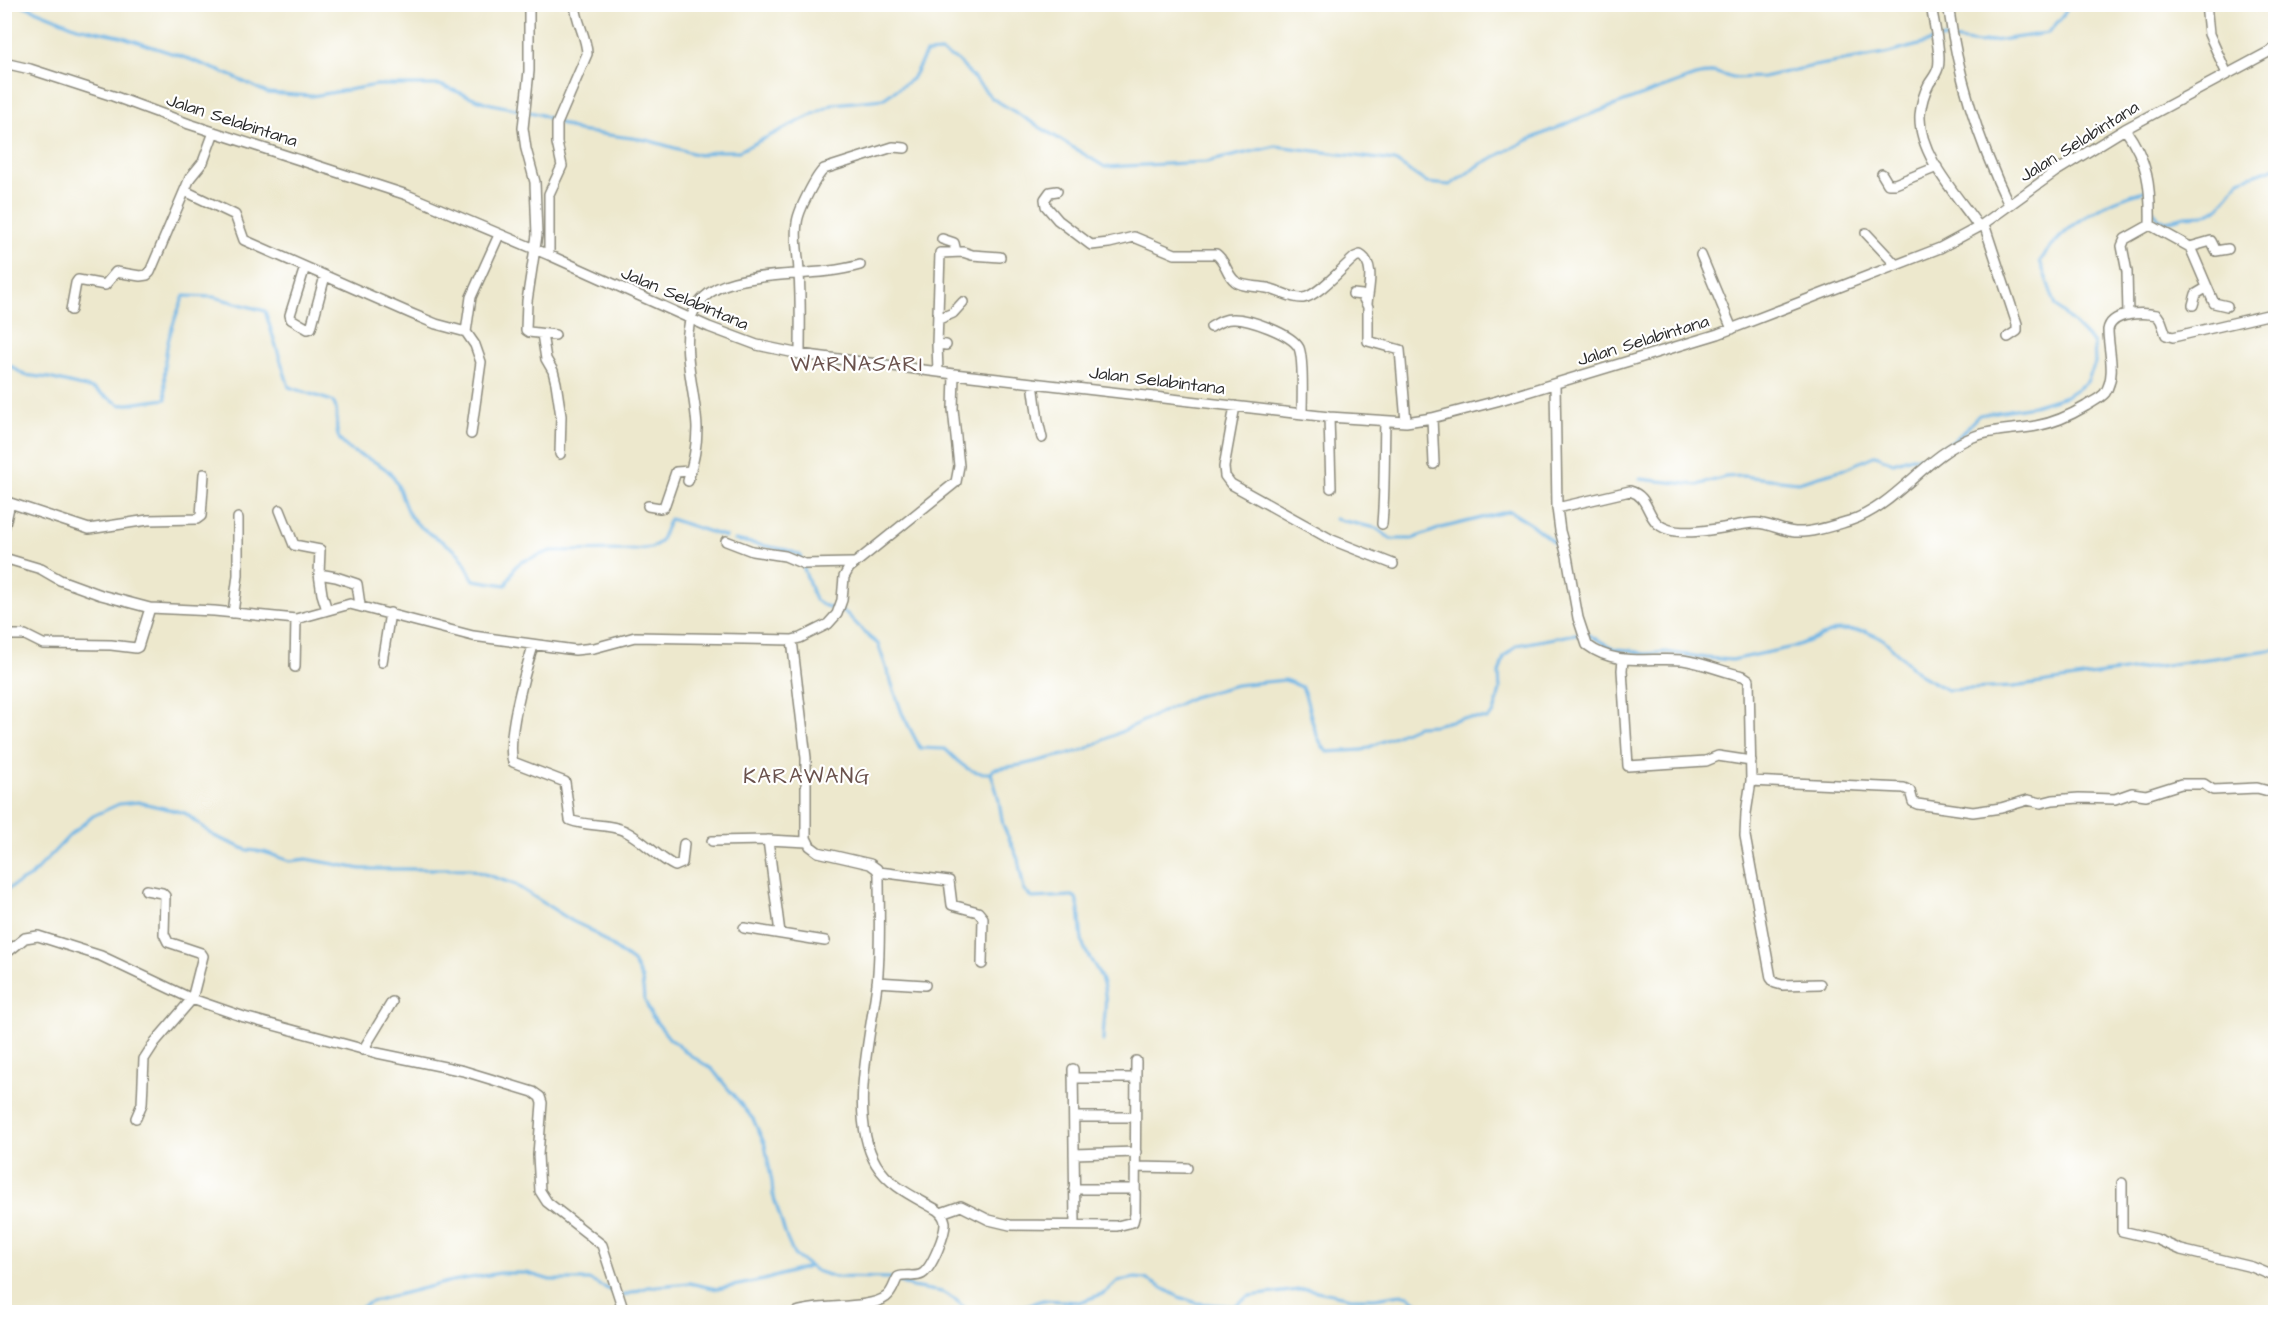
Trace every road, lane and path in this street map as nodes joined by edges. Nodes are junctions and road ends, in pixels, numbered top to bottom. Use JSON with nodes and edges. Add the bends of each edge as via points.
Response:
{"nodes":[{"id":1,"x":529,"y":4,"type":"edge"},
{"id":2,"x":575,"y":4,"type":"edge"},
{"id":3,"x":1931,"y":4,"type":"edge"},
{"id":4,"x":1948,"y":4,"type":"edge"},
{"id":5,"x":2206,"y":4,"type":"edge"},
{"id":6,"x":2276,"y":48,"type":"edge"},
{"id":7,"x":4,"y":63,"type":"edge"},
{"id":8,"x":2227,"y":74,"type":"junction"},
{"id":9,"x":2125,"y":129,"type":"junction"},
{"id":10,"x":214,"y":132,"type":"junction"},
{"id":11,"x":904,"y":148,"type":"dead end"},
{"id":12,"x":1937,"y":167,"type":"junction"},
{"id":13,"x":1882,"y":174,"type":"dead end"},
{"id":14,"x":184,"y":191,"type":"junction"},
{"id":15,"x":1057,"y":191,"type":"dead end"},
{"id":16,"x":2009,"y":205,"type":"junction"},
{"id":17,"x":2150,"y":225,"type":"junction"},
{"id":18,"x":1982,"y":226,"type":"junction"},
{"id":19,"x":1866,"y":233,"type":"dead end"},
{"id":20,"x":499,"y":235,"type":"junction"},
{"id":21,"x":942,"y":239,"type":"dead end"},
{"id":22,"x":2190,"y":247,"type":"junction"},
{"id":23,"x":2228,"y":249,"type":"dead end"},
{"id":24,"x":536,"y":250,"type":"junction"},
{"id":25,"x":956,"y":252,"type":"junction"},
{"id":26,"x":549,"y":255,"type":"junction"},
{"id":27,"x":1701,"y":255,"type":"dead end"},
{"id":28,"x":1000,"y":257,"type":"dead end"},
{"id":29,"x":860,"y":265,"type":"dead end"},
{"id":30,"x":1896,"y":265,"type":"junction"},
{"id":31,"x":305,"y":267,"type":"junction"},
{"id":32,"x":800,"y":275,"type":"junction"},
{"id":33,"x":325,"y":276,"type":"junction"},
{"id":34,"x":2206,"y":288,"type":"junction"},
{"id":35,"x":1353,"y":294,"type":"dead end"},
{"id":36,"x":963,"y":302,"type":"dead end"},
{"id":37,"x":1367,"y":304,"type":"junction"},
{"id":38,"x":2193,"y":305,"type":"dead end"},
{"id":39,"x":2227,"y":306,"type":"dead end"},
{"id":40,"x":71,"y":310,"type":"dead end"},
{"id":41,"x":2276,"y":313,"type":"edge"},
{"id":42,"x":2128,"y":315,"type":"junction"},
{"id":43,"x":690,"y":318,"type":"junction"},
{"id":44,"x":939,"y":319,"type":"junction"},
{"id":45,"x":1211,"y":327,"type":"dead end"},
{"id":46,"x":1732,"y":329,"type":"junction"},
{"id":47,"x":466,"y":332,"type":"junction"},
{"id":48,"x":543,"y":334,"type":"junction"},
{"id":49,"x":555,"y":335,"type":"dead end"},
{"id":50,"x":2008,"y":337,"type":"dead end"},
{"id":51,"x":800,"y":354,"type":"junction"},
{"id":52,"x":938,"y":372,"type":"junction"},
{"id":53,"x":954,"y":374,"type":"junction"},
{"id":54,"x":1033,"y":383,"type":"junction"},
{"id":55,"x":1555,"y":384,"type":"junction"},
{"id":56,"x":1235,"y":406,"type":"junction"},
{"id":57,"x":1302,"y":414,"type":"junction"},
{"id":58,"x":1329,"y":417,"type":"junction"},
{"id":59,"x":1432,"y":418,"type":"junction"},
{"id":60,"x":1385,"y":422,"type":"junction"},
{"id":61,"x":1406,"y":422,"type":"junction"},
{"id":62,"x":471,"y":434,"type":"dead end"},
{"id":63,"x":1042,"y":438,"type":"dead end"},
{"id":64,"x":560,"y":454,"type":"dead end"},
{"id":65,"x":1434,"y":464,"type":"dead end"},
{"id":66,"x":691,"y":471,"type":"junction"},
{"id":67,"x":204,"y":474,"type":"dead end"},
{"id":68,"x":688,"y":481,"type":"dead end"},
{"id":69,"x":1331,"y":488,"type":"dead end"},
{"id":70,"x":7,"y":502,"type":"edge"},
{"id":71,"x":648,"y":506,"type":"dead end"},
{"id":72,"x":1557,"y":508,"type":"junction"},
{"id":73,"x":280,"y":510,"type":"dead end"},
{"id":74,"x":238,"y":518,"type":"dead end"},
{"id":75,"x":1382,"y":524,"type":"dead end"},
{"id":76,"x":4,"y":529,"type":"edge"},
{"id":77,"x":726,"y":541,"type":"dead end"},
{"id":78,"x":4,"y":558,"type":"edge"},
{"id":79,"x":852,"y":563,"type":"junction"},
{"id":80,"x":1393,"y":564,"type":"dead end"},
{"id":81,"x":319,"y":574,"type":"junction"},
{"id":82,"x":360,"y":605,"type":"junction"},
{"id":83,"x":150,"y":608,"type":"junction"},
{"id":84,"x":327,"y":610,"type":"junction"},
{"id":85,"x":233,"y":613,"type":"junction"},
{"id":86,"x":390,"y":613,"type":"junction"},
{"id":87,"x":296,"y":619,"type":"junction"},
{"id":88,"x":4,"y":634,"type":"edge"},
{"id":89,"x":792,"y":640,"type":"junction"},
{"id":90,"x":533,"y":646,"type":"junction"},
{"id":91,"x":1623,"y":660,"type":"junction"},
{"id":92,"x":382,"y":662,"type":"dead end"},
{"id":93,"x":295,"y":668,"type":"dead end"},
{"id":94,"x":1750,"y":761,"type":"junction"},
{"id":95,"x":1751,"y":781,"type":"junction"},
{"id":96,"x":2276,"y":793,"type":"edge"},
{"id":97,"x":768,"y":840,"type":"junction"},
{"id":98,"x":712,"y":841,"type":"dead end"},
{"id":99,"x":807,"y":842,"type":"junction"},
{"id":100,"x":684,"y":844,"type":"dead end"},
{"id":101,"x":879,"y":872,"type":"junction"},
{"id":102,"x":146,"y":890,"type":"dead end"},
{"id":103,"x":744,"y":928,"type":"dead end"},
{"id":104,"x":780,"y":933,"type":"junction"},
{"id":105,"x":825,"y":941,"type":"dead end"},
{"id":106,"x":4,"y":954,"type":"edge"},
{"id":107,"x":982,"y":964,"type":"dead end"},
{"id":108,"x":877,"y":982,"type":"junction"},
{"id":109,"x":1820,"y":984,"type":"dead end"},
{"id":110,"x":925,"y":985,"type":"dead end"},
{"id":111,"x":192,"y":999,"type":"junction"},
{"id":112,"x":392,"y":1002,"type":"dead end"},
{"id":113,"x":363,"y":1050,"type":"junction"},
{"id":114,"x":1136,"y":1061,"type":"dead end"},
{"id":115,"x":1136,"y":1078,"type":"junction"},
{"id":116,"x":1074,"y":1117,"type":"junction"},
{"id":117,"x":1135,"y":1117,"type":"junction"},
{"id":118,"x":136,"y":1118,"type":"dead end"},
{"id":119,"x":1136,"y":1152,"type":"junction"},
{"id":120,"x":1074,"y":1154,"type":"junction"},
{"id":121,"x":1135,"y":1167,"type":"junction"},
{"id":122,"x":1187,"y":1168,"type":"dead end"},
{"id":123,"x":2122,"y":1183,"type":"dead end"},
{"id":124,"x":1074,"y":1189,"type":"junction"},
{"id":125,"x":1135,"y":1189,"type":"junction"},
{"id":126,"x":941,"y":1213,"type":"junction"},
{"id":127,"x":1074,"y":1224,"type":"junction"},
{"id":128,"x":2276,"y":1277,"type":"edge"},
{"id":129,"x":624,"y":1312,"type":"edge"},
{"id":130,"x":797,"y":1312,"type":"edge"}],
"edges":[{"from":1,"to":24,"type":"street","via":[[529,71],[523,128],[534,182]]},
{"from":2,"to":26,"type":"street","via":[[587,54],[556,124],[562,166],[549,194]]},
{"from":3,"to":12,"type":"street","via":[[1939,64],[1924,94],[1920,123]]},
{"from":4,"to":16,"type":"street","via":[[1981,140]]},
{"from":5,"to":8,"type":"street","via":[[2211,41]]},
{"from":6,"to":8,"type":"street","name":"Jalan Selabintana"},
{"from":7,"to":10,"type":"street","name":"Jalan Selabintana"},
{"from":8,"to":9,"type":"street","name":"Jalan Selabintana"},
{"from":9,"to":16,"type":"street","name":"Jalan Selabintana"},
{"from":9,"to":17,"type":"street","via":[[2145,163]]},
{"from":10,"to":14,"type":"street","via":[[202,166]]},
{"from":10,"to":20,"type":"street","name":"Jalan Selabintana","via":[[407,195]]},
{"from":11,"to":32,"type":"street","via":[[893,147],[852,159],[818,175],[797,222]]},
{"from":12,"to":13,"type":"street","via":[[1891,184]]},
{"from":12,"to":18,"type":"street"},
{"from":14,"to":31,"type":"street","via":[[235,215],[244,240]]},
{"from":14,"to":40,"type":"street","via":[[147,275],[116,272],[105,285],[78,280]]},
{"from":15,"to":37,"type":"street","via":[[1046,196],[1046,206],[1087,243],[1101,245],[1134,237],[1170,254],[1216,254],[1236,282],[1292,296],[1303,298],[1311,294],[1360,255],[1370,270]]},
{"from":16,"to":18,"type":"street","name":"Jalan Selabintana"},
{"from":17,"to":22,"type":"street"},
{"from":17,"to":42,"type":"street","via":[[2125,239],[2122,246]]},
{"from":18,"to":30,"type":"street","name":"Jalan Selabintana"},
{"from":18,"to":50,"type":"street","via":[[2017,324],[2017,331]]},
{"from":19,"to":30,"type":"street"},
{"from":20,"to":24,"type":"street","name":"Jalan Selabintana"},
{"from":20,"to":47,"type":"street","via":[[471,297]]},
{"from":21,"to":25,"type":"street","via":[[954,243]]},
{"from":22,"to":23,"type":"street","via":[[2211,241],[2216,251]]},
{"from":22,"to":34,"type":"street"},
{"from":24,"to":26,"type":"street","name":"Jalan Selabintana"},
{"from":24,"to":48,"type":"street","via":[[526,330]]},
{"from":25,"to":28,"type":"street"},
{"from":25,"to":44,"type":"street","via":[[939,253]]},
{"from":26,"to":43,"type":"street","name":"Jalan Selabintana"},
{"from":27,"to":46,"type":"street"},
{"from":29,"to":32,"type":"street"},
{"from":30,"to":46,"type":"street","name":"Jalan Selabintana"},
{"from":31,"to":33,"type":"street"},
{"from":31,"to":33,"type":"street","via":[[290,315],[308,329]]},
{"from":32,"to":43,"type":"street","via":[[725,285],[703,297]]},
{"from":32,"to":51,"type":"street"},
{"from":33,"to":47,"type":"street","via":[[436,324]]},
{"from":34,"to":38,"type":"street","via":[[2196,294]]},
{"from":34,"to":39,"type":"street","via":[[2214,303]]},
{"from":35,"to":37,"type":"street","via":[[1362,295]]},
{"from":36,"to":44,"type":"street","via":[[953,313]]},
{"from":37,"to":61,"type":"street","via":[[1368,341],[1400,350]]},
{"from":41,"to":42,"type":"street","via":[[2172,337],[2166,335],[2157,315]]},
{"from":42,"to":72,"type":"street","via":[[2109,326],[2111,373],[2100,397],[2044,424],[1969,438],[1874,511],[1851,521],[1795,532],[1755,522],[1681,532],[1658,524],[1646,502],[1630,491]]},
{"from":43,"to":51,"type":"street","name":"Jalan Selabintana","via":[[748,342]]},
{"from":43,"to":66,"type":"street","via":[[687,349],[697,427]]},
{"from":44,"to":52,"type":"street"},
{"from":45,"to":57,"type":"street","via":[[1219,321],[1235,319],[1293,340],[1300,351]]},
{"from":46,"to":55,"type":"street","name":"Jalan Selabintana"},
{"from":47,"to":62,"type":"street","via":[[481,362]]},
{"from":48,"to":49,"type":"street"},
{"from":48,"to":64,"type":"street","via":[[561,416]]},
{"from":51,"to":52,"type":"street","name":"Jalan Selabintana"},
{"from":52,"to":53,"type":"street","name":"Jalan Selabintana"},
{"from":53,"to":54,"type":"street","name":"Jalan Selabintana"},
{"from":53,"to":79,"type":"street","via":[[952,409],[959,466],[956,482]]},
{"from":54,"to":56,"type":"street","name":"Jalan Selabintana"},
{"from":54,"to":63,"type":"street"},
{"from":55,"to":59,"type":"street","name":"Jalan Selabintana"},
{"from":55,"to":72,"type":"street"},
{"from":56,"to":57,"type":"street","name":"Jalan Selabintana"},
{"from":56,"to":80,"type":"street","via":[[1224,467],[1231,484],[1332,540]]},
{"from":57,"to":58,"type":"street","name":"Jalan Selabintana"},
{"from":58,"to":60,"type":"street","name":"Jalan Selabintana"},
{"from":58,"to":69,"type":"street"},
{"from":59,"to":61,"type":"street","name":"Jalan Selabintana"},
{"from":59,"to":65,"type":"street"},
{"from":60,"to":61,"type":"street","name":"Jalan Selabintana"},
{"from":60,"to":75,"type":"street"},
{"from":66,"to":68,"type":"street"},
{"from":66,"to":71,"type":"street","via":[[676,472],[664,507]]},
{"from":67,"to":70,"type":"street","via":[[201,516],[197,519],[148,520],[89,529]]},
{"from":70,"to":76,"type":"street"},
{"from":72,"to":91,"type":"street","via":[[1583,636],[1596,652]]},
{"from":73,"to":81,"type":"street","via":[[294,545],[321,552]]},
{"from":74,"to":85,"type":"street"},
{"from":77,"to":79,"type":"street","via":[[804,564]]},
{"from":78,"to":83,"type":"street","via":[[101,595]]},
{"from":79,"to":89,"type":"street","via":[[844,577],[841,604],[833,620]]},
{"from":81,"to":82,"type":"street","via":[[357,584]]},
{"from":81,"to":84,"type":"street"},
{"from":82,"to":84,"type":"street","via":[[346,604]]},
{"from":82,"to":86,"type":"street"},
{"from":83,"to":85,"type":"street"},
{"from":83,"to":88,"type":"street","via":[[136,648],[43,644],[25,635]]},
{"from":84,"to":87,"type":"street"},
{"from":85,"to":87,"type":"street"},
{"from":86,"to":90,"type":"street","via":[[473,636]]},
{"from":86,"to":92,"type":"street"},
{"from":87,"to":93,"type":"street"},
{"from":89,"to":90,"type":"street","via":[[635,637],[585,649]]},
{"from":89,"to":99,"type":"street","via":[[806,758]]},
{"from":90,"to":100,"type":"street","via":[[518,699],[513,762],[566,782],[570,820],[626,832],[675,866],[684,860]]},
{"from":91,"to":94,"type":"street","via":[[1683,660],[1747,678]]},
{"from":91,"to":94,"type":"street","via":[[1628,766],[1706,761],[1718,756]]},
{"from":94,"to":95,"type":"street"},
{"from":95,"to":96,"type":"street","via":[[1904,788],[1917,804],[1973,812],[2028,800],[2041,803],[2115,799],[2132,793],[2146,795],[2181,784],[2204,784],[2213,790],[2262,788]]},
{"from":95,"to":109,"type":"street","via":[[1745,836],[1771,978],[1782,986]]},
{"from":97,"to":98,"type":"street"},
{"from":97,"to":99,"type":"street"},
{"from":97,"to":104,"type":"street"},
{"from":99,"to":101,"type":"street","via":[[818,852],[867,863]]},
{"from":101,"to":107,"type":"street","via":[[949,881],[952,906],[978,912],[983,918]]},
{"from":101,"to":108,"type":"street"},
{"from":102,"to":111,"type":"street","via":[[165,896],[164,934],[168,942],[202,954]]},
{"from":103,"to":104,"type":"street"},
{"from":104,"to":105,"type":"street"},
{"from":106,"to":111,"type":"street","via":[[25,938],[38,936],[101,956]]},
{"from":108,"to":110,"type":"street"},
{"from":108,"to":126,"type":"street","via":[[863,1078],[868,1143],[876,1164],[892,1182]]},
{"from":111,"to":113,"type":"street"},
{"from":111,"to":118,"type":"street","via":[[144,1059],[142,1104]]},
{"from":112,"to":113,"type":"street"},
{"from":113,"to":129,"type":"street","via":[[464,1071],[540,1097],[540,1191],[547,1202],[602,1245]]},
{"from":114,"to":115,"type":"street"},
{"from":115,"to":116,"type":"street","via":[[1073,1074]]},
{"from":115,"to":117,"type":"street"},
{"from":116,"to":117,"type":"street"},
{"from":116,"to":120,"type":"street"},
{"from":117,"to":119,"type":"street"},
{"from":119,"to":120,"type":"street"},
{"from":119,"to":121,"type":"street"},
{"from":120,"to":124,"type":"street"},
{"from":121,"to":122,"type":"street"},
{"from":121,"to":125,"type":"street"},
{"from":123,"to":128,"type":"street","via":[[2122,1231]]},
{"from":124,"to":125,"type":"street"},
{"from":124,"to":127,"type":"street"},
{"from":125,"to":127,"type":"street","via":[[1135,1214],[1130,1223]]},
{"from":126,"to":127,"type":"street","via":[[958,1206],[1010,1225]]},
{"from":126,"to":130,"type":"street","via":[[944,1230],[924,1273],[898,1277],[891,1292],[878,1301]]}]}
